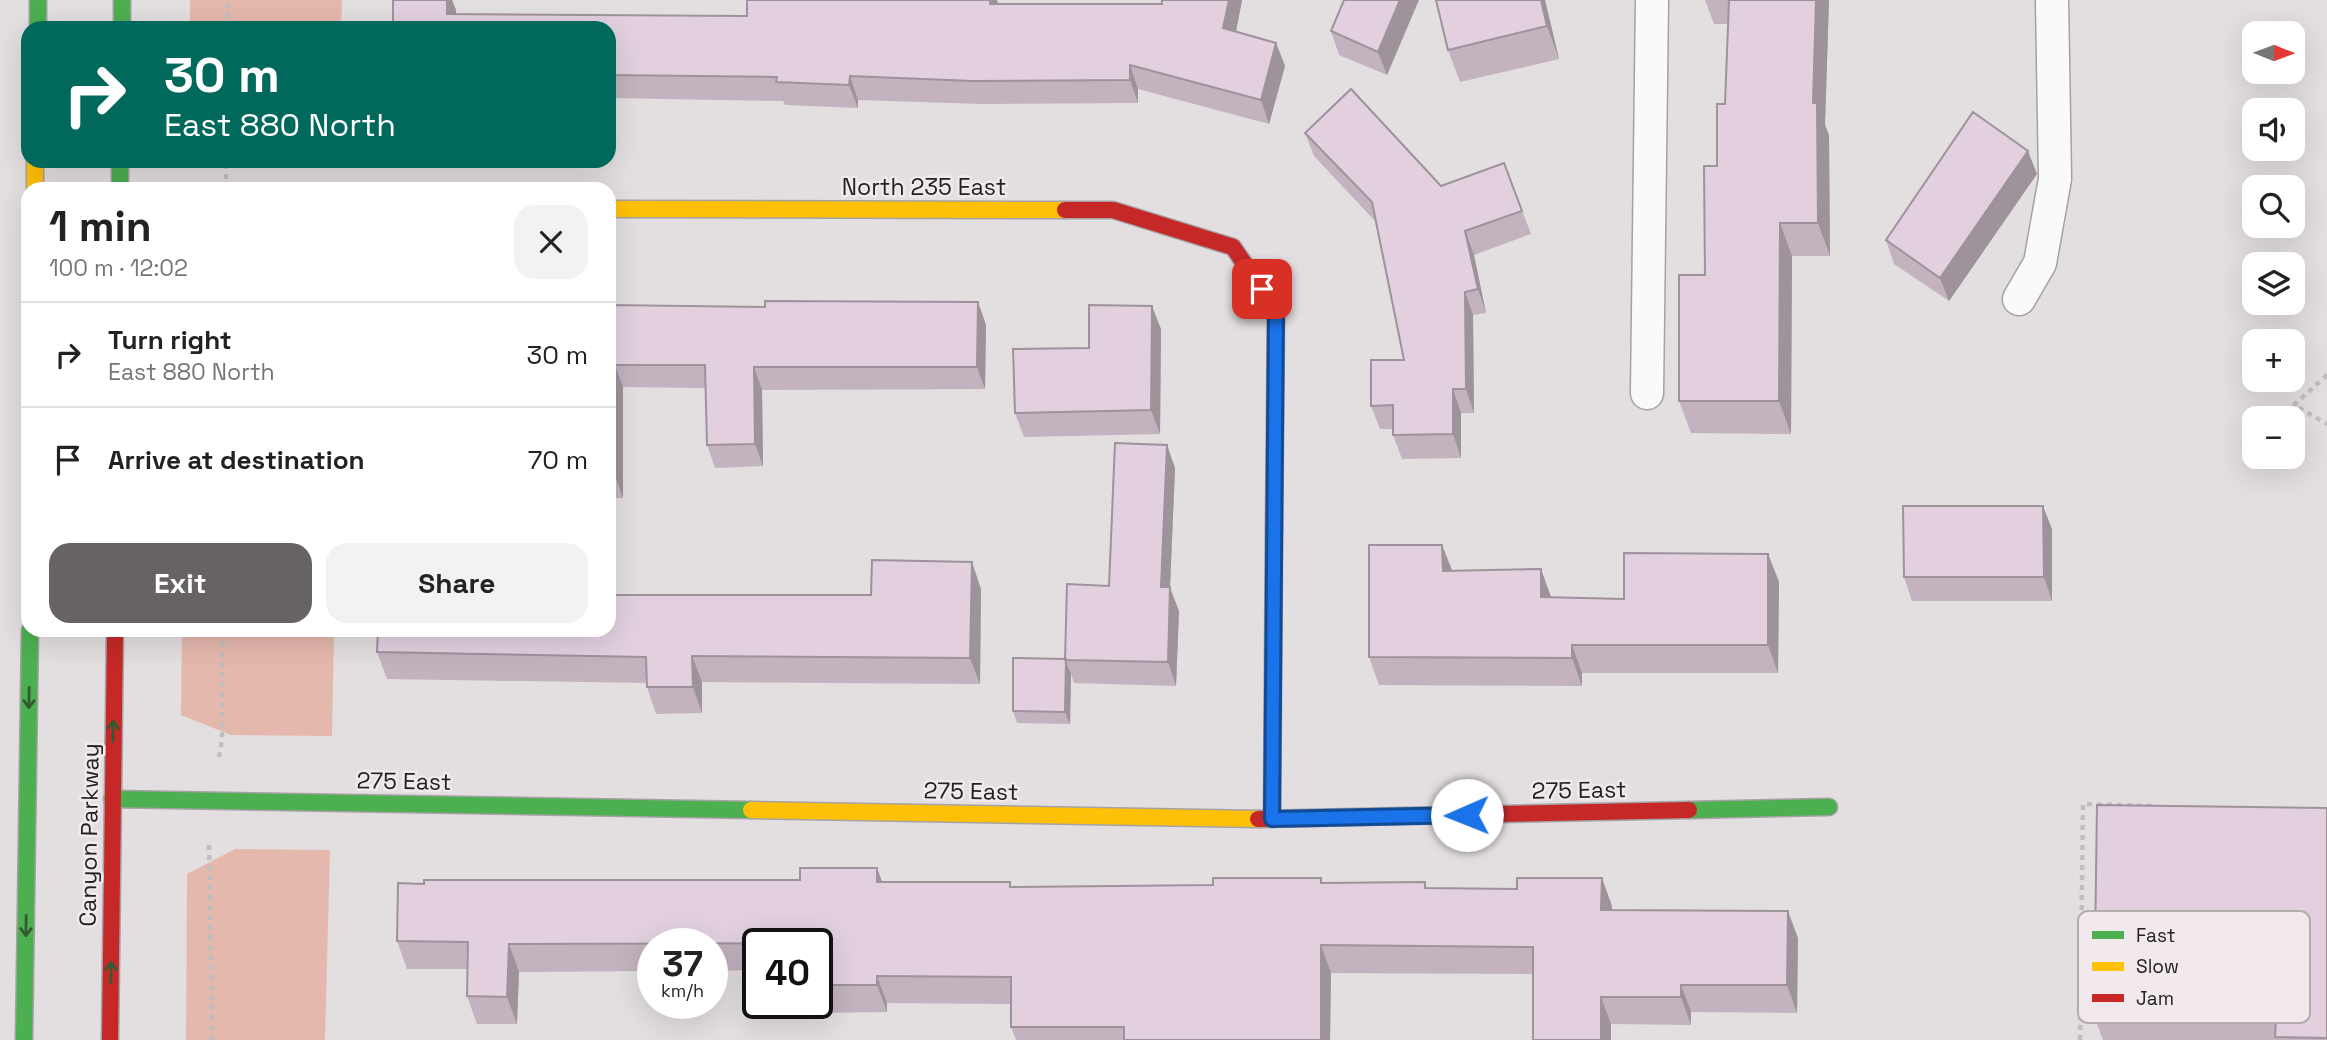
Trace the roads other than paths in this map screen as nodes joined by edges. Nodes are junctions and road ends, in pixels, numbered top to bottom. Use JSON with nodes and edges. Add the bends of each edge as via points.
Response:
{"nodes":[{"id":1,"x":38,"y":0,"type":"edge"},
{"id":2,"x":122,"y":0,"type":"edge"},
{"id":3,"x":1651,"y":0,"type":"edge"},
{"id":4,"x":2052,"y":0,"type":"edge"},
{"id":5,"x":38,"y":21,"type":"edge"},
{"id":6,"x":122,"y":21,"type":"edge"},
{"id":7,"x":616,"y":209,"type":"edge"},
{"id":8,"x":2019,"y":299,"type":"dead end"},
{"id":9,"x":1647,"y":393,"type":"dead end"},
{"id":10,"x":30,"y":637,"type":"edge"},
{"id":11,"x":114,"y":637,"type":"edge"},
{"id":12,"x":112,"y":799,"type":"junction"},
{"id":13,"x":1829,"y":807,"type":"dead end"},
{"id":14,"x":1272,"y":819,"type":"junction"},
{"id":15,"x":24,"y":1040,"type":"edge"},
{"id":16,"x":110,"y":1040,"type":"edge"}],
"edges":[{"from":1,"to":5,"type":"main road"},
{"from":2,"to":6,"type":"main road"},
{"from":3,"to":9,"type":"lane"},
{"from":4,"to":8,"type":"lane","via":[[2055,179],[2040,263]]},
{"from":7,"to":14,"type":"main road","name":"North 235 East","via":[[1113,210],[1233,247],[1276,310]]},
{"from":10,"to":15,"type":"main road","one_way":true},
{"from":12,"to":11,"type":"main road","name":"Canyon Parkway","one_way":true},
{"from":12,"to":14,"type":"main road","name":"275 East"},
{"from":16,"to":12,"type":"main road","name":"Canyon Parkway","one_way":true},
{"from":13,"to":14,"type":"main road","name":"275 East"}]}
